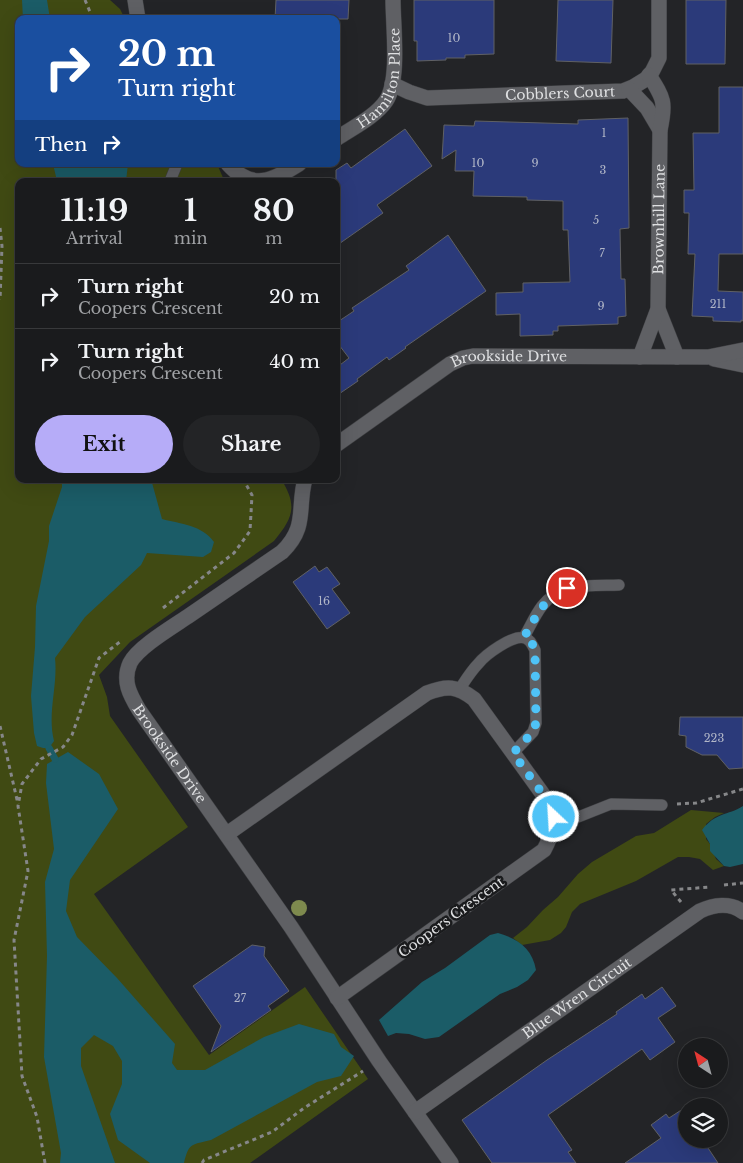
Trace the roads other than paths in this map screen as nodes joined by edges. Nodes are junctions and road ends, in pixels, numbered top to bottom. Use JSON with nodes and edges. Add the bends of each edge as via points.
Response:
{"nodes":[{"id":1,"x":135,"y":0,"type":"edge"},
{"id":2,"x":393,"y":0,"type":"edge"},
{"id":3,"x":659,"y":0,"type":"edge"},
{"id":4,"x":137,"y":15,"type":"edge"},
{"id":5,"x":649,"y":75,"type":"junction"},
{"id":6,"x":392,"y":84,"type":"junction"},
{"id":7,"x":629,"y":89,"type":"junction"},
{"id":8,"x":660,"y":130,"type":"junction"},
{"id":9,"x":340,"y":135,"type":"edge"},
{"id":10,"x":231,"y":167,"type":"edge"},
{"id":11,"x":294,"y":167,"type":"edge"},
{"id":12,"x":246,"y":178,"type":"edge"},
{"id":13,"x":274,"y":178,"type":"edge"},
{"id":14,"x":658,"y":310,"type":"junction"},
{"id":15,"x":743,"y":350,"type":"edge"},
{"id":16,"x":640,"y":357,"type":"junction"},
{"id":17,"x":677,"y":357,"type":"junction"},
{"id":18,"x":708,"y":357,"type":"junction"},
{"id":19,"x":743,"y":365,"type":"edge"},
{"id":20,"x":340,"y":441,"type":"edge"},
{"id":21,"x":304,"y":483,"type":"edge"},
{"id":22,"x":620,"y":585,"type":"dead end"},
{"id":23,"x":524,"y":637,"type":"junction"},
{"id":24,"x":459,"y":690,"type":"junction"},
{"id":25,"x":513,"y":753,"type":"junction"},
{"id":26,"x":662,"y":805,"type":"road end"},
{"id":27,"x":553,"y":827,"type":"junction"},
{"id":28,"x":227,"y":834,"type":"junction"},
{"id":29,"x":743,"y":912,"type":"edge"},
{"id":30,"x":337,"y":998,"type":"junction"},
{"id":31,"x":414,"y":1112,"type":"junction"},
{"id":32,"x":451,"y":1163,"type":"edge"}],
"edges":[{"from":1,"to":4,"type":"street"},
{"from":2,"to":6,"type":"street","name":"Hamilton Place"},
{"from":3,"to":5,"type":"street","via":[[659,58]]},
{"from":5,"to":7,"type":"street","name":"Cobblers Court"},
{"from":5,"to":8,"type":"street","name":"Brownhill Lane","via":[[664,107]]},
{"from":6,"to":7,"type":"street","name":"Cobblers Court","via":[[427,98]]},
{"from":6,"to":9,"type":"street","name":"Hamilton Place","via":[[386,100],[374,113]]},
{"from":7,"to":8,"type":"street","via":[[647,108]]},
{"from":8,"to":14,"type":"street","name":"Brownhill Lane"},
{"from":10,"to":12,"type":"street"},
{"from":11,"to":13,"type":"street"},
{"from":14,"to":16,"type":"street","name":"Brownhill Lane"},
{"from":14,"to":17,"type":"street","name":"Brownhill Lane"},
{"from":15,"to":18,"type":"street","name":"Brookside Drive"},
{"from":16,"to":17,"type":"street","name":"Brookside Drive"},
{"from":16,"to":20,"type":"street","name":"Brookside Drive","via":[[463,358]]},
{"from":17,"to":18,"type":"street","name":"Brookside Drive"},
{"from":18,"to":19,"type":"street","name":"Brookside Drive"},
{"from":21,"to":28,"type":"street","name":"Brookside Drive","via":[[300,524],[289,545],[142,649],[131,662],[127,674],[129,693],[139,710]]},
{"from":22,"to":23,"type":"lane","via":[[567,588],[558,592],[542,606]]},
{"from":23,"to":24,"type":"lane","via":[[490,652]]},
{"from":23,"to":25,"type":"lane","via":[[531,641],[535,650],[536,723],[533,732]]},
{"from":24,"to":25,"type":"street","via":[[474,699]]},
{"from":24,"to":28,"type":"street","via":[[439,688],[427,693]]},
{"from":25,"to":27,"type":"street","via":[[552,807]]},
{"from":26,"to":27,"type":"lane","via":[[611,804]]},
{"from":27,"to":30,"type":"street","name":"Coopers Crescent","via":[[544,850]]},
{"from":28,"to":30,"type":"street","name":"Brookside Drive"},
{"from":29,"to":31,"type":"street","name":"Blue Wren Circuit","via":[[727,905],[710,906],[700,911]]},
{"from":30,"to":31,"type":"street","name":"Brookside Drive"},
{"from":31,"to":32,"type":"street","name":"Brookside Drive"}]}
